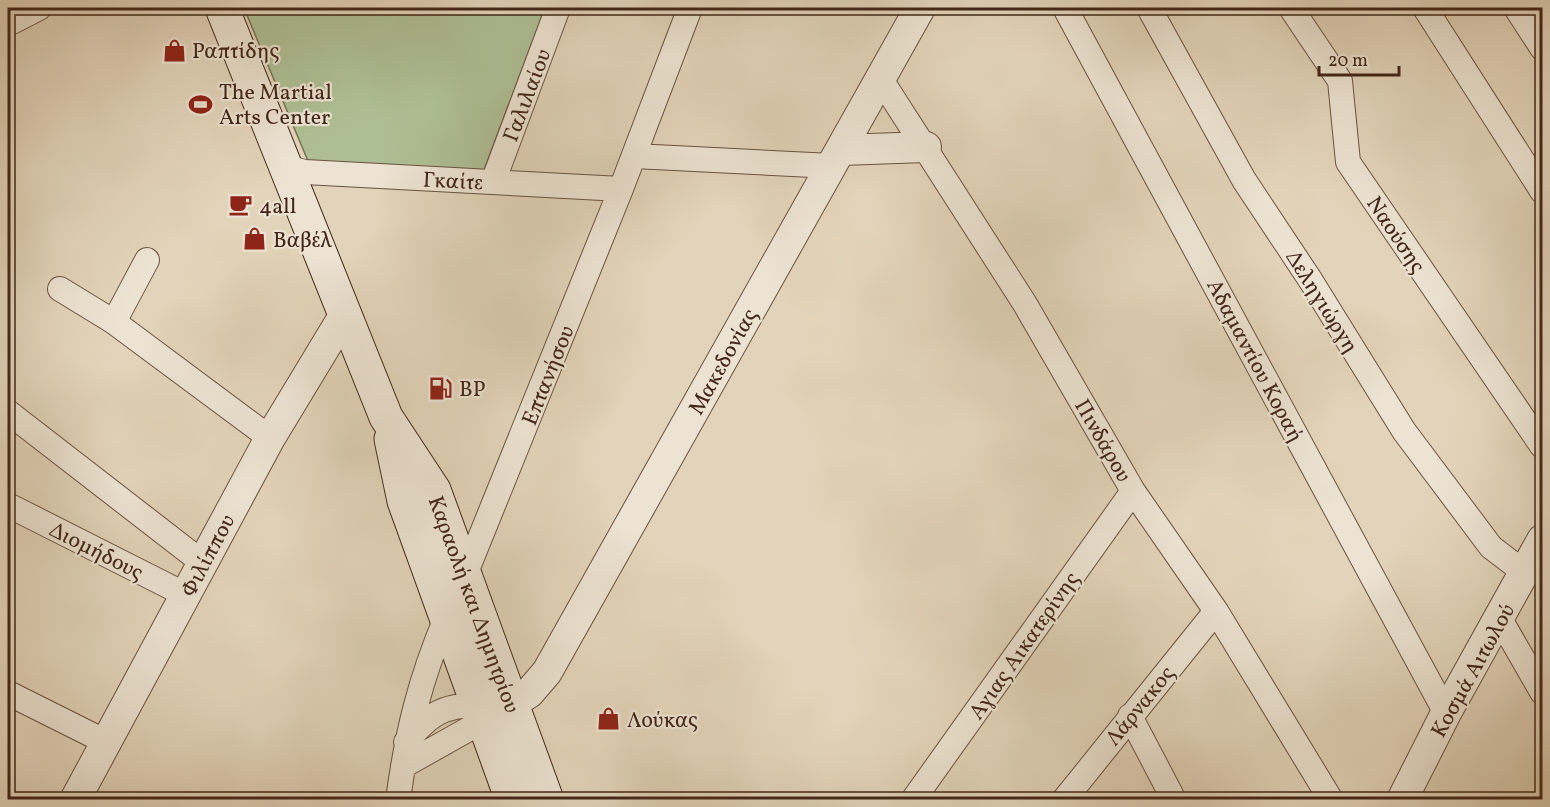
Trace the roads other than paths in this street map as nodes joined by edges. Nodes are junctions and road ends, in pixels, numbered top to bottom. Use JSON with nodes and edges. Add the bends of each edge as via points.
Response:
{"nodes":[{"id":1,"x":39,"y":8,"type":"edge"},
{"id":2,"x":222,"y":8,"type":"edge"},
{"id":3,"x":558,"y":8,"type":"edge"},
{"id":4,"x":690,"y":8,"type":"edge"},
{"id":5,"x":920,"y":8,"type":"edge"},
{"id":6,"x":1065,"y":8,"type":"edge"},
{"id":7,"x":1149,"y":8,"type":"edge"},
{"id":8,"x":1291,"y":8,"type":"edge"},
{"id":9,"x":1425,"y":8,"type":"edge"},
{"id":10,"x":1516,"y":8,"type":"edge"},
{"id":11,"x":8,"y":24,"type":"edge"},
{"id":12,"x":1542,"y":48,"type":"edge"},
{"id":13,"x":880,"y":78,"type":"junction"},
{"id":14,"x":926,"y":147,"type":"junction"},
{"id":15,"x":634,"y":156,"type":"junction"},
{"id":16,"x":836,"y":158,"type":"junction"},
{"id":17,"x":285,"y":167,"type":"junction"},
{"id":18,"x":493,"y":182,"type":"junction"},
{"id":19,"x":621,"y":189,"type":"junction"},
{"id":20,"x":1542,"y":191,"type":"edge"},
{"id":21,"x":147,"y":260,"type":"dead end"},
{"id":22,"x":60,"y":289,"type":"dead end"},
{"id":23,"x":345,"y":314,"type":"junction"},
{"id":24,"x":114,"y":322,"type":"junction"},
{"id":25,"x":8,"y":412,"type":"edge"},
{"id":26,"x":386,"y":417,"type":"junction"},
{"id":27,"x":270,"y":438,"type":"junction"},
{"id":28,"x":1542,"y":446,"type":"edge"},
{"id":29,"x":1133,"y":491,"type":"junction"},
{"id":30,"x":8,"y":505,"type":"edge"},
{"id":31,"x":1542,"y":540,"type":"edge"},
{"id":32,"x":203,"y":563,"type":"junction"},
{"id":33,"x":1525,"y":573,"type":"junction"},
{"id":34,"x":465,"y":575,"type":"junction"},
{"id":35,"x":186,"y":594,"type":"junction"},
{"id":36,"x":1216,"y":611,"type":"junction"},
{"id":37,"x":446,"y":618,"type":"junction"},
{"id":38,"x":1500,"y":620,"type":"junction"},
{"id":39,"x":1542,"y":692,"type":"edge"},
{"id":40,"x":8,"y":693,"type":"edge"},
{"id":41,"x":512,"y":705,"type":"junction"},
{"id":42,"x":481,"y":713,"type":"junction"},
{"id":43,"x":1446,"y":713,"type":"junction"},
{"id":44,"x":1130,"y":716,"type":"junction"},
{"id":45,"x":106,"y":742,"type":"junction"},
{"id":46,"x":406,"y":742,"type":"junction"},
{"id":47,"x":403,"y":766,"type":"junction"},
{"id":48,"x":75,"y":800,"type":"edge"},
{"id":49,"x":398,"y":800,"type":"edge"},
{"id":50,"x":512,"y":800,"type":"edge"},
{"id":51,"x":547,"y":800,"type":"edge"},
{"id":52,"x":913,"y":800,"type":"edge"},
{"id":53,"x":1064,"y":800,"type":"edge"},
{"id":54,"x":1174,"y":800,"type":"edge"},
{"id":55,"x":1331,"y":800,"type":"edge"},
{"id":56,"x":1402,"y":800,"type":"edge"}],
"edges":[{"from":1,"to":11,"type":"street"},
{"from":2,"to":17,"type":"main road","name":"Καραολή και Δημητρίου"},
{"from":3,"to":18,"type":"street","name":"Γαλιλαίου"},
{"from":4,"to":15,"type":"street","name":"Επτανήσου"},
{"from":5,"to":13,"type":"street","name":"Μακεδονίας"},
{"from":6,"to":43,"type":"street","name":"Αδαμαντίου Κοραή"},
{"from":7,"to":33,"type":"street","name":"Δεληγιώργη","via":[[1244,180],[1404,430],[1491,547]]},
{"from":8,"to":28,"type":"street","name":"Ναούσης","via":[[1340,81],[1348,162]]},
{"from":9,"to":20,"type":"street"},
{"from":10,"to":12,"type":"street"},
{"from":13,"to":14,"type":"street","name":"Πινδάρου"},
{"from":13,"to":16,"type":"street","name":"Μακεδονίας"},
{"from":14,"to":16,"type":"street"},
{"from":14,"to":29,"type":"street","name":"Πινδάρου","via":[[1025,304]]},
{"from":15,"to":16,"type":"street"},
{"from":15,"to":19,"type":"street","name":"Επτανήσου"},
{"from":16,"to":41,"type":"street","name":"Μακεδονίας","via":[[547,672]]},
{"from":17,"to":18,"type":"street","name":"Γκαίτε","via":[[305,172]]},
{"from":17,"to":23,"type":"main road","name":"Καραολή και Δημητρίου"},
{"from":18,"to":19,"type":"street","name":"Γκαίτε"},
{"from":19,"to":34,"type":"street","name":"Επτανήσου"},
{"from":21,"to":24,"type":"street"},
{"from":22,"to":24,"type":"street"},
{"from":23,"to":26,"type":"main road","name":"Καραολή και Δημητρίου"},
{"from":23,"to":27,"type":"street","name":"Φιλίππου"},
{"from":24,"to":27,"type":"street"},
{"from":25,"to":32,"type":"street"},
{"from":26,"to":34,"type":"main road","name":"Καραολή και Δημητρίου","via":[[434,490]]},
{"from":26,"to":37,"type":"main road","name":"Καραολή και Δημητρίου","via":[[404,501]]},
{"from":27,"to":32,"type":"street","name":"Φιλίππου"},
{"from":29,"to":36,"type":"street","name":"Πινδάρου"},
{"from":29,"to":52,"type":"street","name":"Αγιας Αικατερίνης"},
{"from":30,"to":35,"type":"street","name":"Διομήδους"},
{"from":31,"to":33,"type":"street","name":"Κοσμά Αιτωλού"},
{"from":32,"to":35,"type":"street","name":"Φιλίππου"},
{"from":33,"to":38,"type":"street","name":"Κοσμά Αιτωλού"},
{"from":34,"to":37,"type":"street","name":"Επτανήσου"},
{"from":34,"to":41,"type":"main road","name":"Καραολή και Δημητρίου"},
{"from":35,"to":45,"type":"street","name":"Φιλίππου"},
{"from":36,"to":44,"type":"street","name":"Λάρνακος"},
{"from":36,"to":55,"type":"street","name":"Πινδάρου"},
{"from":37,"to":42,"type":"main road","name":"Καραολή και Δημητρίου"},
{"from":37,"to":46,"type":"street","name":"Επτανήσου","via":[[422,678]]},
{"from":38,"to":39,"type":"street"},
{"from":38,"to":43,"type":"street","name":"Κοσμά Αιτωλού"},
{"from":40,"to":45,"type":"street"},
{"from":41,"to":42,"type":"street"},
{"from":41,"to":51,"type":"main road","name":"Καραολή και Δημητρίου"},
{"from":42,"to":46,"type":"street","via":[[451,706],[443,709],[428,718]]},
{"from":42,"to":47,"type":"street"},
{"from":42,"to":50,"type":"main road","name":"Καραολή και Δημητρίου"},
{"from":43,"to":56,"type":"street","name":"Κοσμά Αιτωλού"},
{"from":44,"to":53,"type":"street","name":"Λάρνακος"},
{"from":44,"to":54,"type":"street"},
{"from":45,"to":48,"type":"street","name":"Φιλίππου"},
{"from":46,"to":47,"type":"street","name":"Επτανήσου"},
{"from":47,"to":49,"type":"street","name":"Επτανήσου"}]}
